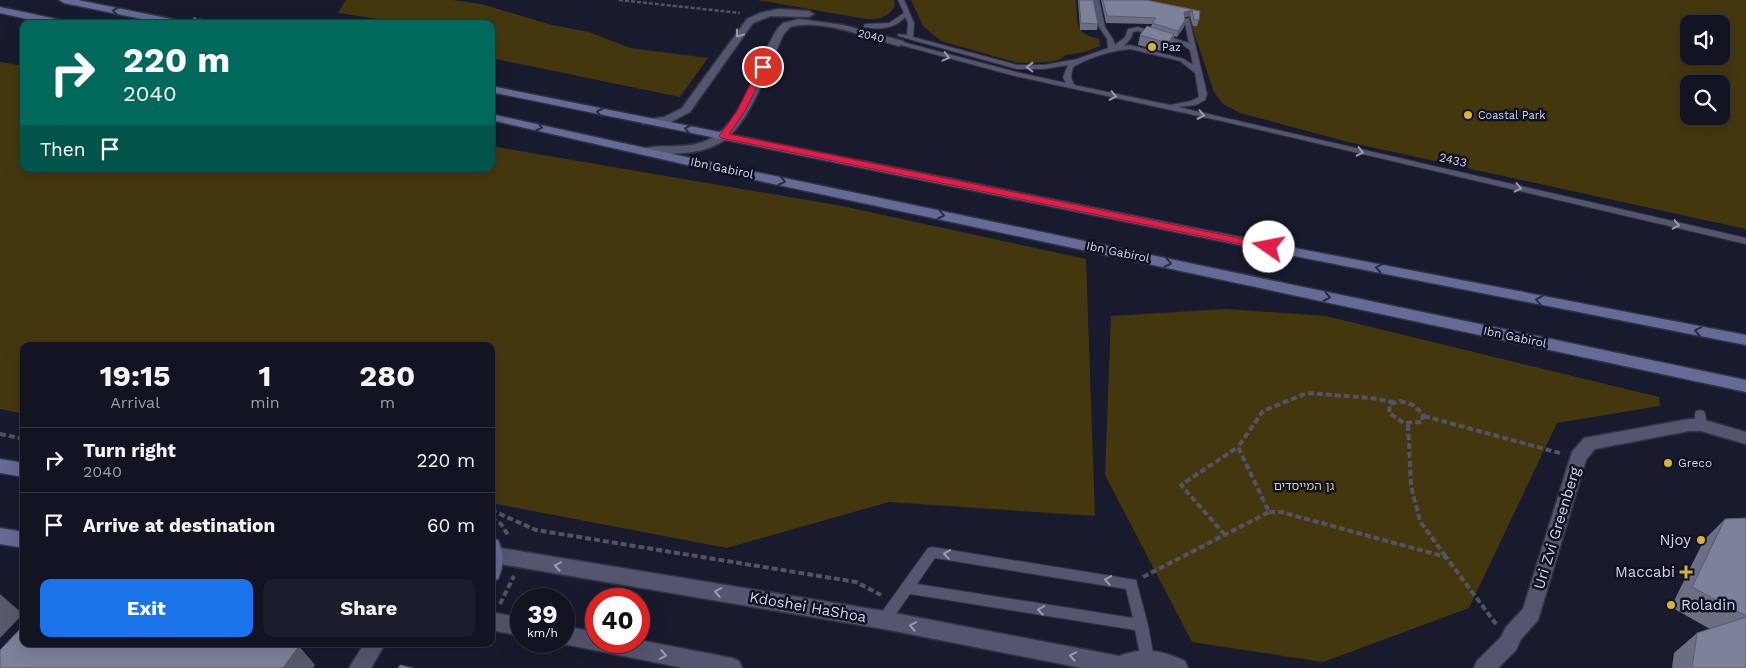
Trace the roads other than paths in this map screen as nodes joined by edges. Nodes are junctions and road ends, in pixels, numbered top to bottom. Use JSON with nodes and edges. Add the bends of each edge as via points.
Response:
{"nodes":[{"id":1,"x":64,"y":0,"type":"edge"},
{"id":2,"x":1096,"y":0,"type":"edge"},
{"id":3,"x":902,"y":3,"type":"edge"},
{"id":4,"x":0,"y":10,"type":"edge"},
{"id":5,"x":903,"y":15,"type":"junction"},
{"id":6,"x":1187,"y":19,"type":"edge"},
{"id":7,"x":46,"y":20,"type":"edge"},
{"id":8,"x":161,"y":20,"type":"edge"},
{"id":9,"x":866,"y":26,"type":"junction"},
{"id":10,"x":903,"y":39,"type":"junction"},
{"id":11,"x":1112,"y":49,"type":"junction"},
{"id":12,"x":1193,"y":49,"type":"junction"},
{"id":13,"x":1078,"y":60,"type":"junction"},
{"id":14,"x":1199,"y":74,"type":"junction"},
{"id":15,"x":1072,"y":87,"type":"junction"},
{"id":16,"x":495,"y":90,"type":"edge"},
{"id":17,"x":1154,"y":105,"type":"junction"},
{"id":18,"x":495,"y":117,"type":"edge"},
{"id":19,"x":648,"y":122,"type":"junction"},
{"id":20,"x":724,"y":136,"type":"junction"},
{"id":21,"x":649,"y":152,"type":"junction"},
{"id":22,"x":1746,"y":241,"type":"edge"},
{"id":23,"x":1746,"y":340,"type":"edge"},
{"id":24,"x":1746,"y":386,"type":"edge"},
{"id":25,"x":1746,"y":438,"type":"edge"},
{"id":26,"x":0,"y":466,"type":"edge"},
{"id":27,"x":20,"y":469,"type":"edge"},
{"id":28,"x":0,"y":536,"type":"edge"},
{"id":29,"x":20,"y":539,"type":"edge"},
{"id":30,"x":495,"y":558,"type":"edge"},
{"id":31,"x":907,"y":588,"type":"junction"},
{"id":32,"x":495,"y":616,"type":"edge"},
{"id":33,"x":884,"y":620,"type":"junction"},
{"id":34,"x":510,"y":623,"type":"edge"},
{"id":35,"x":1141,"y":625,"type":"junction"},
{"id":36,"x":575,"y":637,"type":"edge"},
{"id":37,"x":373,"y":647,"type":"edge"},
{"id":38,"x":1147,"y":659,"type":"junction"},
{"id":39,"x":1119,"y":667,"type":"edge"},
{"id":40,"x":360,"y":668,"type":"edge"},
{"id":41,"x":732,"y":668,"type":"edge"},
{"id":42,"x":1178,"y":668,"type":"edge"},
{"id":43,"x":1484,"y":668,"type":"edge"}],
"edges":[{"from":8,"to":1,"type":"street","one_way":true},
{"from":2,"to":11,"type":"lane"},
{"from":3,"to":5,"type":"lane"},
{"from":3,"to":10,"type":"lane","via":[[911,23]]},
{"from":4,"to":7,"type":"street"},
{"from":5,"to":9,"type":"lane","via":[[888,25]]},
{"from":5,"to":10,"type":"lane"},
{"from":6,"to":12,"type":"lane"},
{"from":9,"to":10,"type":"street","name":"2040"},
{"from":9,"to":19,"type":"street","name":"2040","one_way":true,"via":[[806,14],[773,13],[754,18],[686,110],[667,120]]},
{"from":13,"to":10,"type":"lane","name":"2040","one_way":true,"via":[[1044,67],[1017,66]]},
{"from":10,"to":15,"type":"lane","name":"2040","one_way":true},
{"from":10,"to":20,"type":"street","name":"2040","via":[[823,24],[790,24],[778,35],[741,111]]},
{"from":11,"to":12,"type":"lane","via":[[1125,43],[1134,28]]},
{"from":11,"to":13,"type":"lane","name":"2040"},
{"from":11,"to":14,"type":"lane","via":[[1130,47],[1182,60]]},
{"from":12,"to":14,"type":"lane"},
{"from":13,"to":15,"type":"lane","via":[[1070,66],[1067,74]]},
{"from":14,"to":17,"type":"lane","via":[[1203,94],[1199,101],[1176,106]]},
{"from":15,"to":17,"type":"lane","name":"2040","one_way":true},
{"from":19,"to":16,"type":"street","one_way":true},
{"from":17,"to":22,"type":"lane","name":"2433","one_way":true},
{"from":18,"to":21,"type":"street","name":"Ibn Gabirol","one_way":true},
{"from":20,"to":19,"type":"street","one_way":true},
{"from":20,"to":21,"type":"street","via":[[694,147]]},
{"from":23,"to":20,"type":"street","one_way":true},
{"from":21,"to":24,"type":"street","name":"Ibn Gabirol","one_way":true},
{"from":25,"to":43,"type":"street","name":"Uri Zvi Greenberg","via":[[1700,419],[1689,425],[1590,443],[1578,458],[1531,614],[1513,633],[1510,643]]},
{"from":26,"to":27,"type":"street"},
{"from":28,"to":29,"type":"street"},
{"from":33,"to":30,"type":"street","name":"Kdoshei HaShoa","one_way":true},
{"from":31,"to":33,"type":"lane"},
{"from":35,"to":31,"type":"lane","one_way":true},
{"from":35,"to":31,"type":"lane","one_way":true,"via":[[1131,584],[932,552]]},
{"from":32,"to":34,"type":"street"},
{"from":39,"to":33,"type":"street","name":"Kdoshei HaShoa","one_way":true},
{"from":35,"to":38,"type":"lane"},
{"from":36,"to":41,"type":"street","one_way":true},
{"from":37,"to":40,"type":"street"},
{"from":38,"to":39,"type":"street","via":[[1133,660]]},
{"from":38,"to":42,"type":"street"}]}
